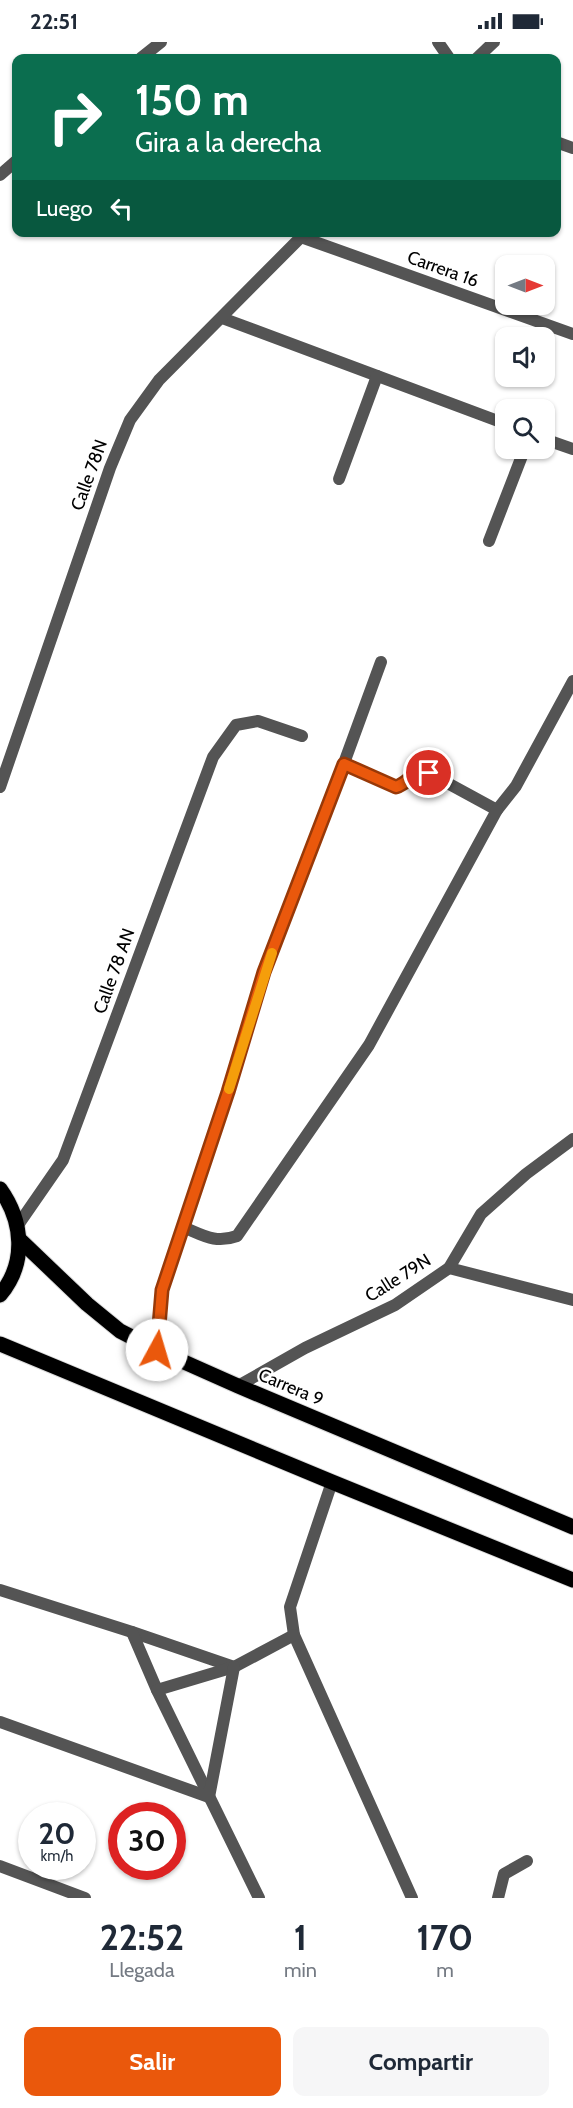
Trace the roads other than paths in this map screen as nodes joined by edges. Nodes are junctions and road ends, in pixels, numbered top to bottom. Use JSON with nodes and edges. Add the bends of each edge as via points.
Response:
{"nodes":[{"id":1,"x":161,"y":42,"type":"edge"},
{"id":2,"x":494,"y":42,"type":"edge"},
{"id":3,"x":146,"y":54,"type":"edge"},
{"id":4,"x":481,"y":54,"type":"edge"},
{"id":5,"x":12,"y":164,"type":"edge"},
{"id":6,"x":0,"y":175,"type":"edge"},
{"id":7,"x":301,"y":237,"type":"edge"},
{"id":8,"x":308,"y":237,"type":"edge"},
{"id":9,"x":222,"y":318,"type":"junction"},
{"id":10,"x":573,"y":334,"type":"edge"},
{"id":11,"x":377,"y":376,"type":"junction"},
{"id":12,"x":495,"y":420,"type":"edge"},
{"id":13,"x":555,"y":443,"type":"edge"},
{"id":14,"x":573,"y":449,"type":"edge"},
{"id":15,"x":521,"y":459,"type":"edge"},
{"id":16,"x":339,"y":479,"type":"dead end"},
{"id":17,"x":489,"y":541,"type":"dead end"},
{"id":18,"x":381,"y":662,"type":"dead end"},
{"id":19,"x":573,"y":681,"type":"edge"},
{"id":20,"x":302,"y":736,"type":"dead end"},
{"id":21,"x":344,"y":764,"type":"junction"},
{"id":22,"x":0,"y":787,"type":"edge"},
{"id":23,"x":497,"y":810,"type":"junction"},
{"id":24,"x":573,"y":1139,"type":"edge"},
{"id":25,"x":0,"y":1188,"type":"edge"},
{"id":26,"x":183,"y":1227,"type":"junction"},
{"id":27,"x":19,"y":1233,"type":"junction"},
{"id":28,"x":449,"y":1268,"type":"junction"},
{"id":29,"x":0,"y":1295,"type":"edge"},
{"id":30,"x":573,"y":1300,"type":"edge"},
{"id":31,"x":0,"y":1344,"type":"edge"},
{"id":32,"x":157,"y":1350,"type":"junction"},
{"id":33,"x":238,"y":1386,"type":"junction"},
{"id":34,"x":332,"y":1482,"type":"junction"},
{"id":35,"x":573,"y":1527,"type":"edge"},
{"id":36,"x":573,"y":1580,"type":"edge"},
{"id":37,"x":0,"y":1590,"type":"edge"},
{"id":38,"x":132,"y":1632,"type":"junction"},
{"id":39,"x":294,"y":1635,"type":"junction"},
{"id":40,"x":234,"y":1667,"type":"junction"},
{"id":41,"x":157,"y":1690,"type":"junction"},
{"id":42,"x":0,"y":1722,"type":"edge"},
{"id":43,"x":209,"y":1797,"type":"junction"},
{"id":44,"x":527,"y":1861,"type":"dead end"},
{"id":45,"x":0,"y":1866,"type":"edge"},
{"id":46,"x":85,"y":1898,"type":"edge"},
{"id":47,"x":259,"y":1898,"type":"edge"},
{"id":48,"x":412,"y":1898,"type":"edge"},
{"id":49,"x":498,"y":1898,"type":"edge"}],
"edges":[{"from":1,"to":3,"type":"street"},
{"from":2,"to":4,"type":"street"},
{"from":5,"to":6,"type":"street"},
{"from":7,"to":9,"type":"street","name":"Calle 78N"},
{"from":8,"to":10,"type":"street","name":"Carrera 16"},
{"from":9,"to":11,"type":"street"},
{"from":9,"to":22,"type":"street","name":"Calle 78N","via":[[159,380],[130,420]]},
{"from":11,"to":12,"type":"street"},
{"from":11,"to":16,"type":"street"},
{"from":13,"to":14,"type":"street"},
{"from":15,"to":17,"type":"street"},
{"from":18,"to":21,"type":"street"},
{"from":19,"to":23,"type":"street","via":[[516,786]]},
{"from":20,"to":27,"type":"street","name":"Calle 78 AN","via":[[258,721],[236,724],[213,757],[63,1160]]},
{"from":21,"to":23,"type":"street","via":[[396,787],[412,775],[429,773]]},
{"from":21,"to":26,"type":"street","via":[[264,972]]},
{"from":23,"to":26,"type":"street","via":[[369,1046],[237,1236],[217,1240]]},
{"from":24,"to":28,"type":"street","name":"Calle 79N","via":[[481,1214]]},
{"from":25,"to":27,"type":"main road","via":[[10,1203]]},
{"from":26,"to":32,"type":"street","via":[[162,1290]]},
{"from":27,"to":29,"type":"main road","via":[[17,1264]]},
{"from":27,"to":32,"type":"main road","name":"Carrera 9","via":[[87,1304],[120,1331]]},
{"from":28,"to":30,"type":"street"},
{"from":28,"to":33,"type":"street","name":"Calle 79N","via":[[396,1305],[305,1348]]},
{"from":31,"to":34,"type":"main road"},
{"from":32,"to":33,"type":"main road","name":"Carrera 9"},
{"from":33,"to":35,"type":"main road","name":"Carrera 9"},
{"from":34,"to":36,"type":"main road"},
{"from":34,"to":39,"type":"street","via":[[290,1607]]},
{"from":37,"to":38,"type":"street"},
{"from":38,"to":40,"type":"street"},
{"from":38,"to":41,"type":"street"},
{"from":39,"to":40,"type":"street"},
{"from":39,"to":48,"type":"street"},
{"from":40,"to":41,"type":"street"},
{"from":40,"to":43,"type":"street"},
{"from":41,"to":43,"type":"street"},
{"from":42,"to":43,"type":"street"},
{"from":43,"to":47,"type":"street"},
{"from":44,"to":49,"type":"street","via":[[504,1874]]},
{"from":45,"to":46,"type":"street"}]}
